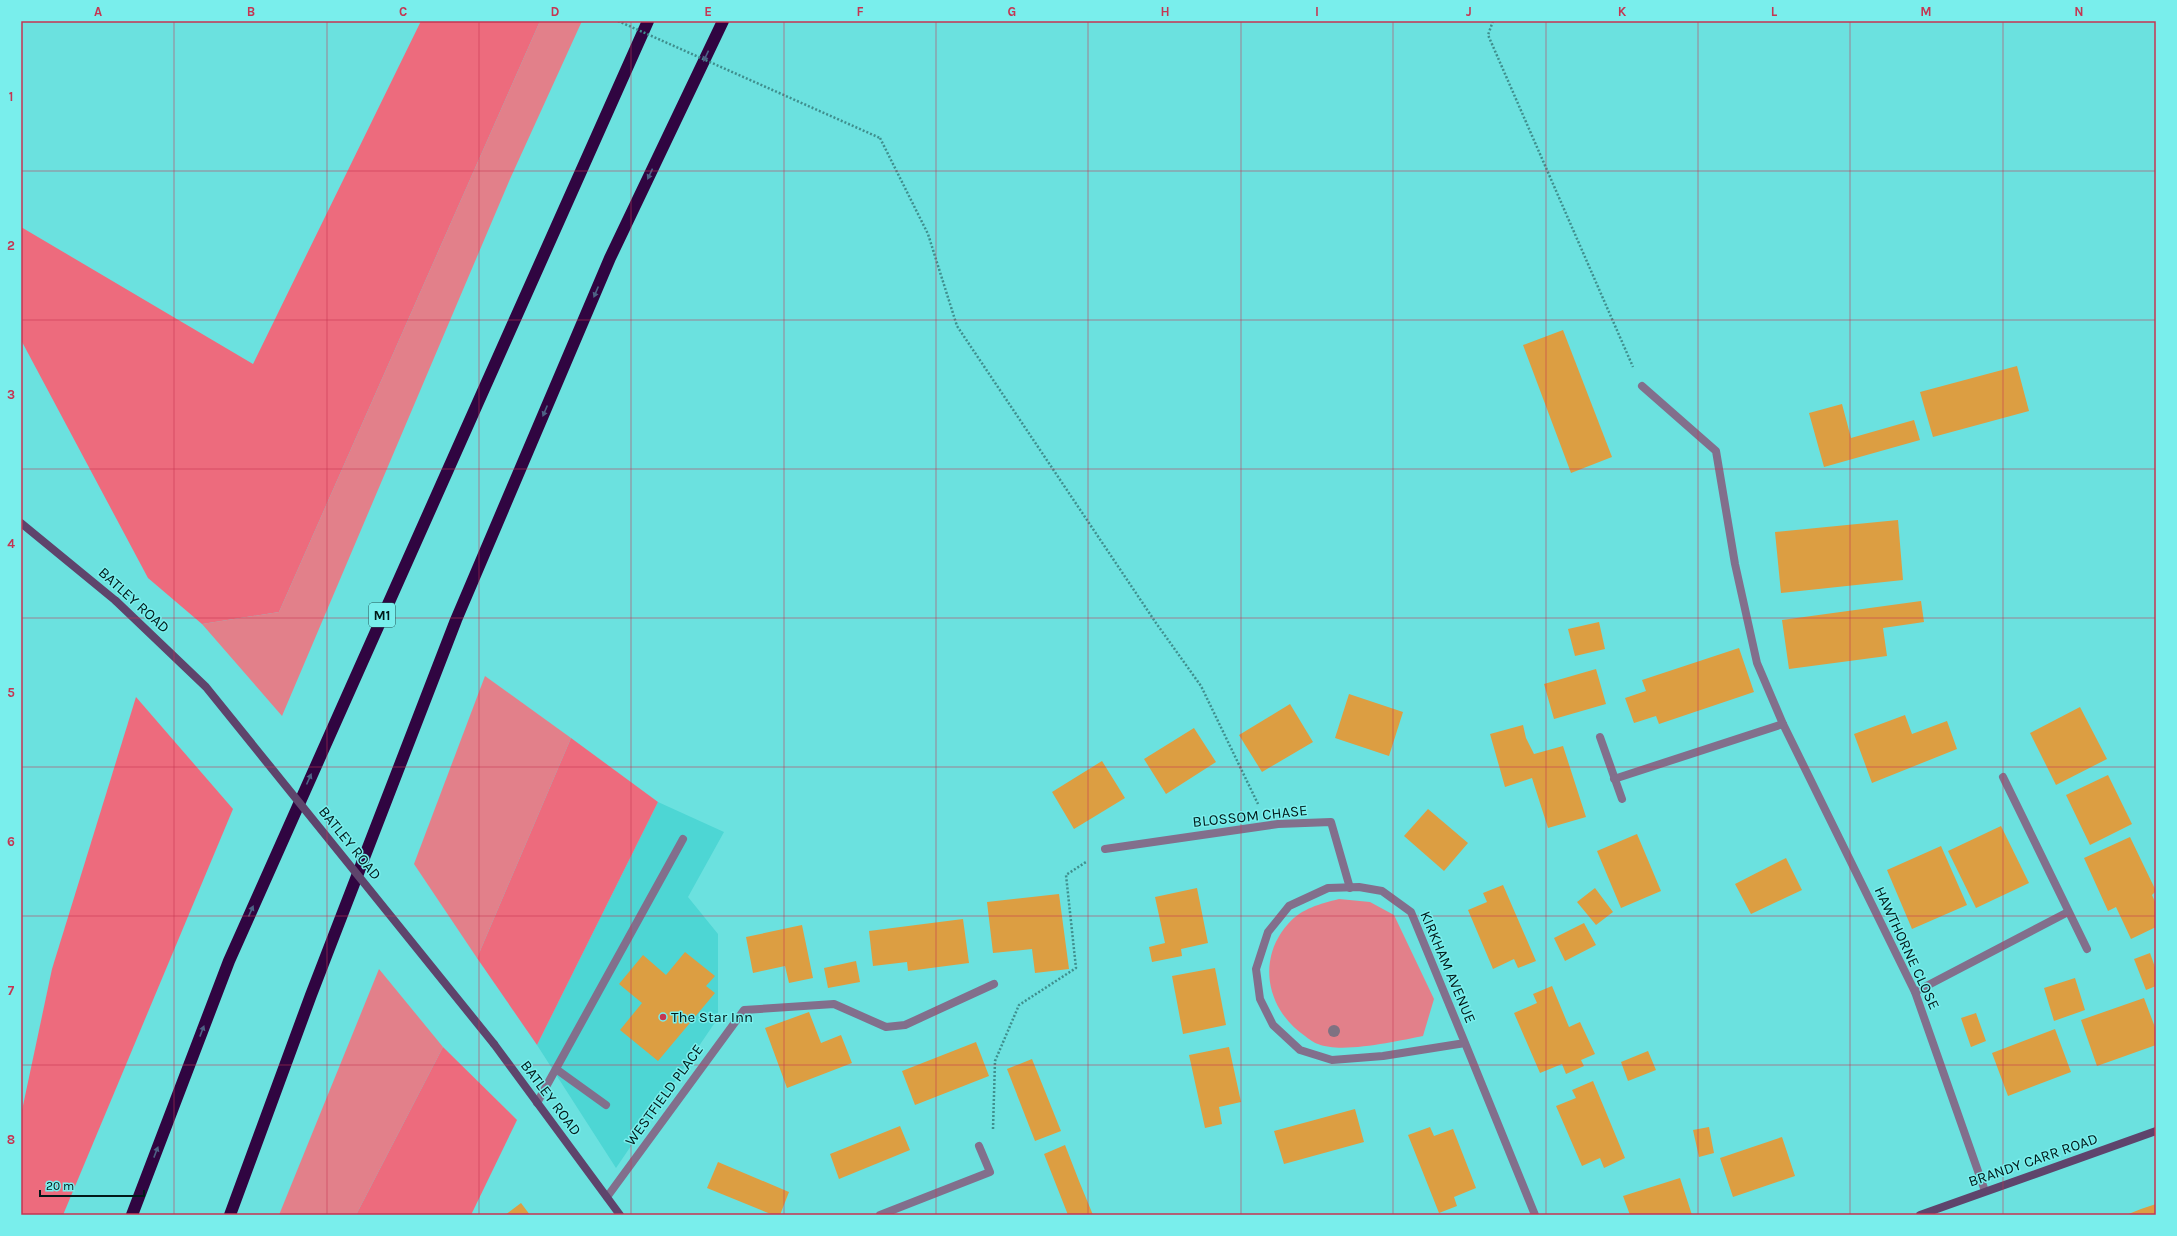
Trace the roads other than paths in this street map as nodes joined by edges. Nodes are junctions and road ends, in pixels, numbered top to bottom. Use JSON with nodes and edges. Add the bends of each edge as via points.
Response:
{"nodes":[{"id":1,"x":648,"y":21,"type":"edge"},
{"id":2,"x":723,"y":21,"type":"edge"},
{"id":3,"x":1642,"y":386,"type":"road end"},
{"id":4,"x":21,"y":523,"type":"edge"},
{"id":5,"x":1783,"y":724,"type":"junction"},
{"id":6,"x":1600,"y":737,"type":"dead end"},
{"id":7,"x":2002,"y":777,"type":"dead end"},
{"id":8,"x":1614,"y":779,"type":"junction"},
{"id":9,"x":1622,"y":800,"type":"dead end"},
{"id":10,"x":683,"y":839,"type":"dead end"},
{"id":11,"x":1105,"y":849,"type":"road end"},
{"id":12,"x":1350,"y":888,"type":"junction"},
{"id":13,"x":2068,"y":912,"type":"junction"},
{"id":14,"x":2087,"y":949,"type":"dead end"},
{"id":15,"x":994,"y":984,"type":"dead end"},
{"id":16,"x":1915,"y":992,"type":"junction"},
{"id":17,"x":1465,"y":1043,"type":"junction"},
{"id":18,"x":556,"y":1069,"type":"junction"},
{"id":19,"x":537,"y":1103,"type":"junction"},
{"id":20,"x":606,"y":1105,"type":"dead end"},
{"id":21,"x":2156,"y":1131,"type":"edge"},
{"id":22,"x":979,"y":1146,"type":"road end"},
{"id":23,"x":1985,"y":1191,"type":"junction"},
{"id":24,"x":607,"y":1197,"type":"junction"},
{"id":25,"x":132,"y":1215,"type":"edge"},
{"id":26,"x":230,"y":1215,"type":"edge"},
{"id":27,"x":620,"y":1215,"type":"edge"},
{"id":28,"x":880,"y":1215,"type":"edge"},
{"id":29,"x":1535,"y":1215,"type":"edge"},
{"id":30,"x":1920,"y":1215,"type":"edge"}],
"edges":[{"from":25,"to":1,"type":"highway","number":"M1","one_way":true,"via":[[229,961]]},
{"from":2,"to":26,"type":"highway","one_way":true,"via":[[610,258],[456,620],[314,988]]},
{"from":3,"to":5,"type":"street","name":"HAWTHORNE CLOSE","via":[[1716,451],[1735,564],[1757,662]]},
{"from":4,"to":19,"type":"street","name":"BATLEY ROAD","bridge":true,"via":[[116,601],[206,687],[494,1044]]},
{"from":5,"to":8,"type":"street"},
{"from":5,"to":16,"type":"street","name":"HAWTHORNE CLOSE"},
{"from":6,"to":8,"type":"street"},
{"from":7,"to":13,"type":"street"},
{"from":8,"to":9,"type":"street"},
{"from":10,"to":18,"type":"street"},
{"from":11,"to":12,"type":"street","name":"BLOSSOM CHASE","via":[[1278,824],[1330,822]]},
{"from":12,"to":17,"type":"street","name":"KIRKHAM AVENUE","via":[[1382,891],[1411,912]]},
{"from":12,"to":17,"type":"street","name":"KIRKHAM AVENUE","via":[[1328,888],[1289,906],[1268,932],[1256,969],[1260,999],[1273,1025],[1300,1050],[1332,1060],[1383,1056]]},
{"from":13,"to":14,"type":"street"},
{"from":13,"to":16,"type":"street"},
{"from":15,"to":24,"type":"street","name":"WESTFIELD PLACE","via":[[905,1025],[886,1027],[834,1004],[744,1010]]},
{"from":16,"to":23,"type":"street","name":"HAWTHORNE CLOSE"},
{"from":17,"to":29,"type":"street","name":"KIRKHAM AVENUE"},
{"from":18,"to":19,"type":"street"},
{"from":18,"to":20,"type":"street"},
{"from":19,"to":24,"type":"street","name":"BATLEY ROAD"},
{"from":21,"to":23,"type":"street","name":"BRANDY CARR ROAD"},
{"from":22,"to":28,"type":"street","via":[[990,1172]]},
{"from":23,"to":30,"type":"street","name":"BRANDY CARR ROAD"},
{"from":24,"to":27,"type":"street","name":"BATLEY ROAD"}]}
